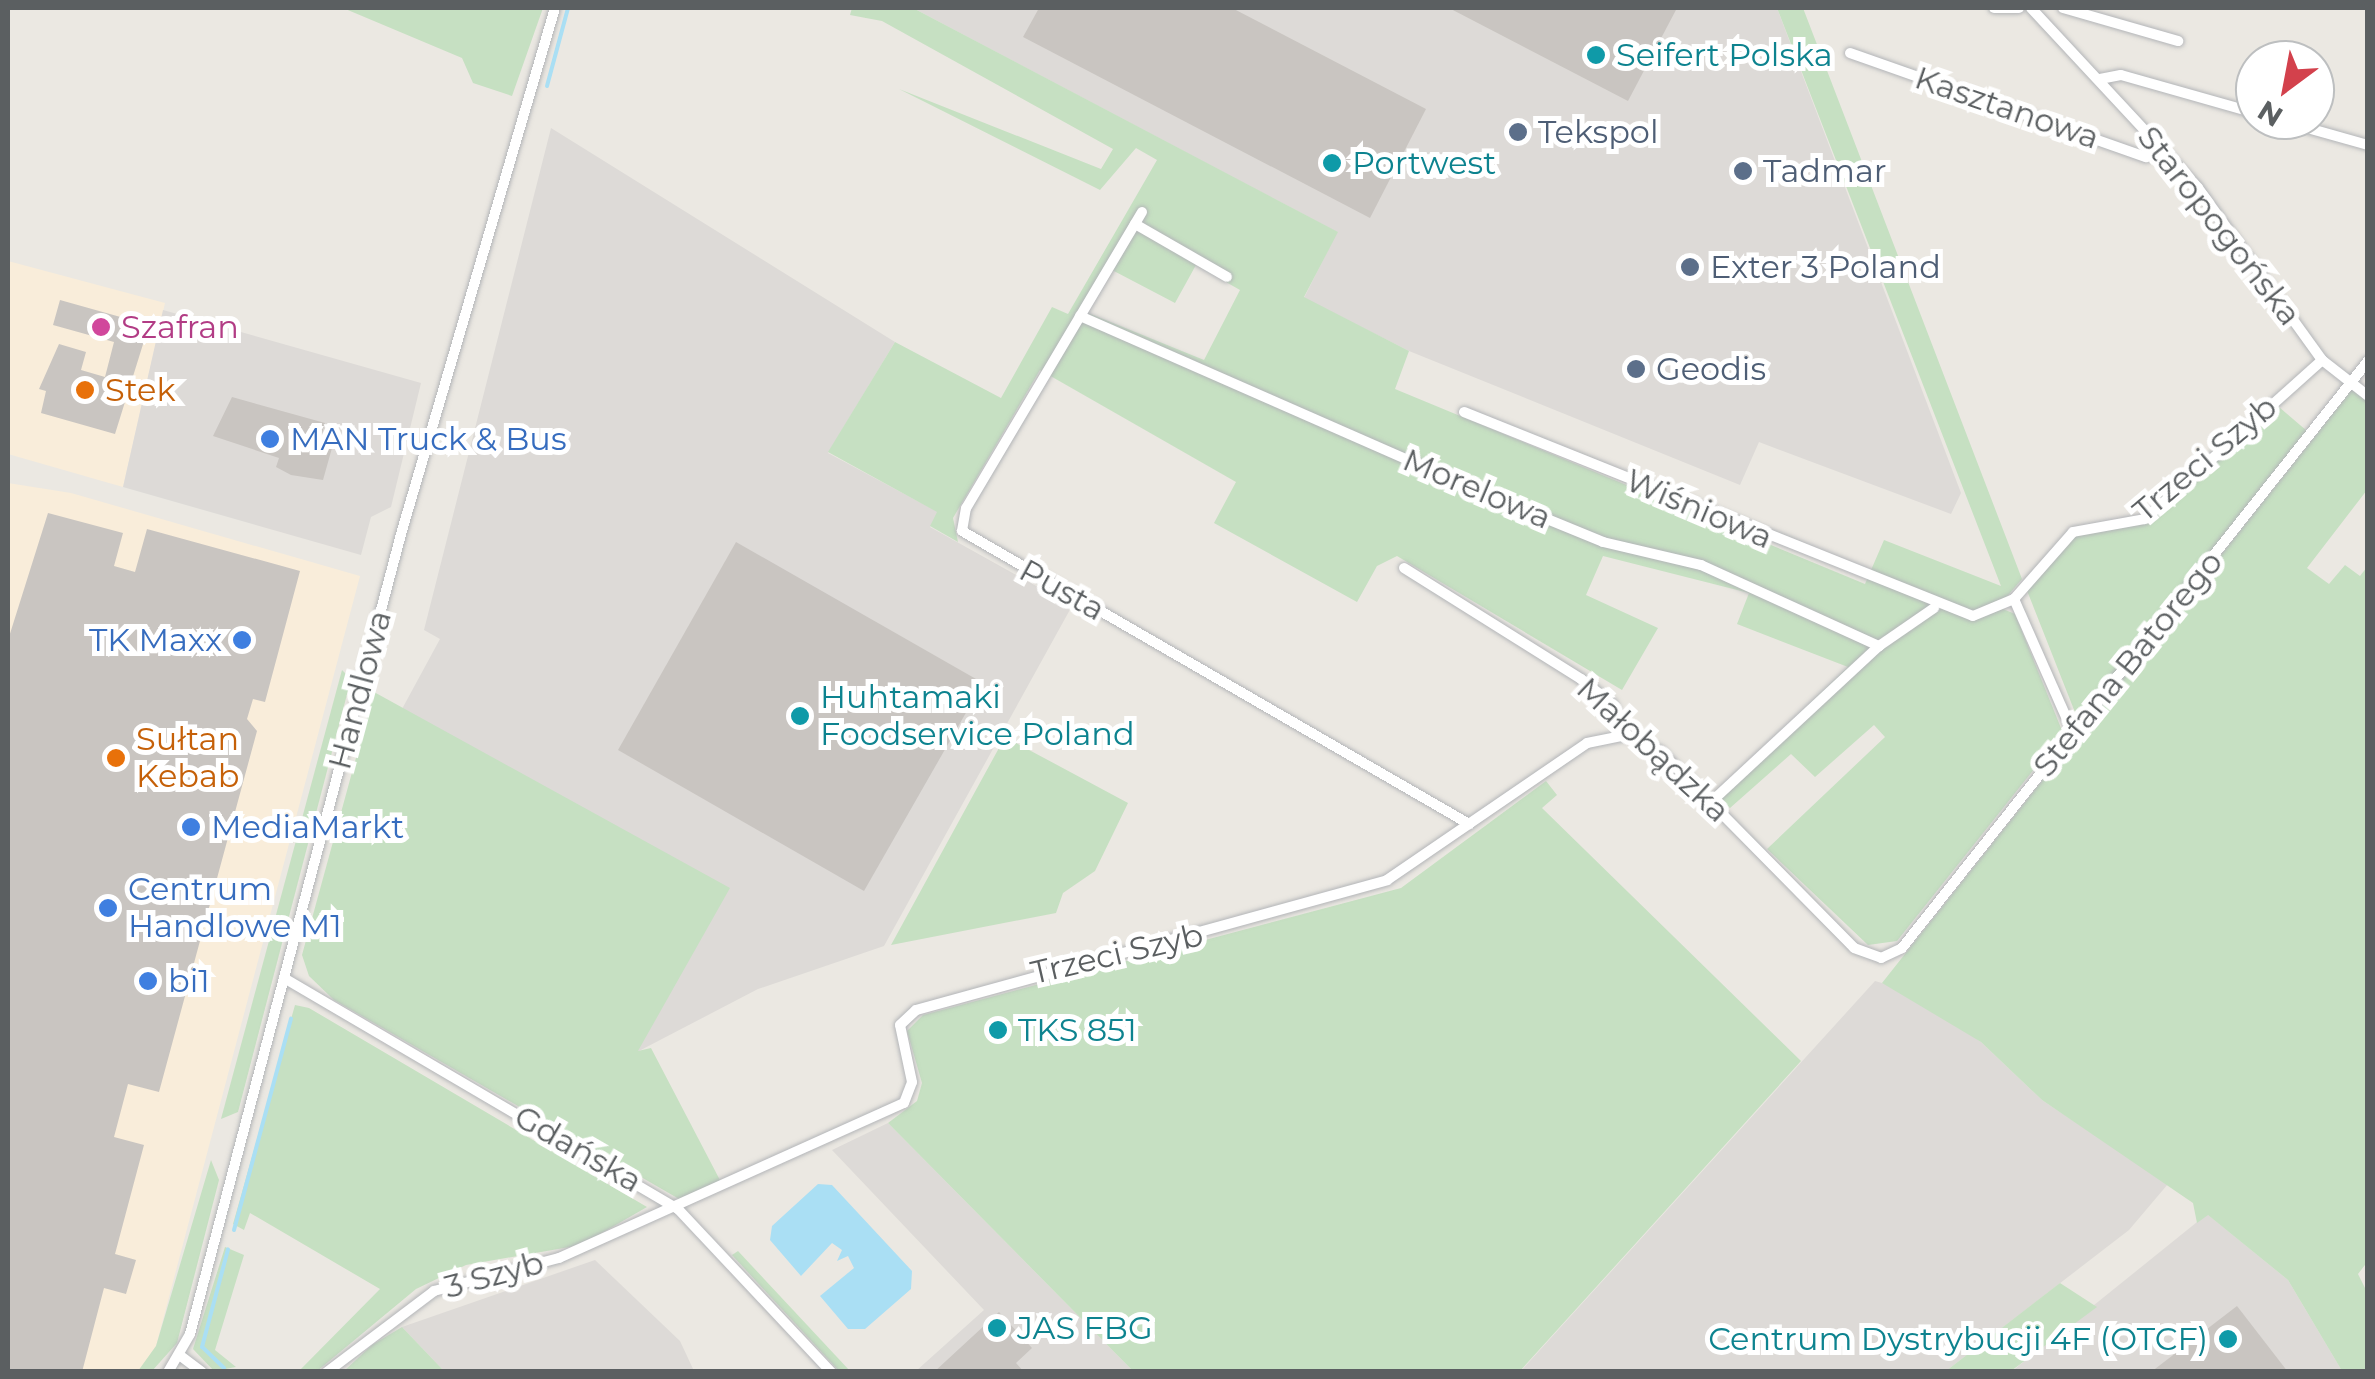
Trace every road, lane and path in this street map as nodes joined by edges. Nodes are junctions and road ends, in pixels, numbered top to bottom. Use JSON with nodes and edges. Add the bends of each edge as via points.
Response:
{"nodes":[{"id":1,"x":555,"y":8,"type":"edge"},
{"id":2,"x":1994,"y":8,"type":"edge"},
{"id":3,"x":2019,"y":8,"type":"edge"},
{"id":4,"x":2031,"y":8,"type":"edge"},
{"id":5,"x":2063,"y":8,"type":"edge"},
{"id":6,"x":2178,"y":41,"type":"dead end"},
{"id":7,"x":1850,"y":53,"type":"dead end"},
{"id":8,"x":2100,"y":79,"type":"junction"},
{"id":9,"x":2235,"y":107,"type":"edge"},
{"id":10,"x":2335,"y":136,"type":"edge"},
{"id":11,"x":2368,"y":146,"type":"edge"},
{"id":12,"x":2163,"y":148,"type":"junction"},
{"id":13,"x":1142,"y":212,"type":"dead end"},
{"id":14,"x":1134,"y":224,"type":"junction"},
{"id":15,"x":1227,"y":278,"type":"dead end"},
{"id":16,"x":1080,"y":316,"type":"junction"},
{"id":17,"x":2322,"y":360,"type":"junction"},
{"id":18,"x":2368,"y":361,"type":"edge"},
{"id":19,"x":2351,"y":385,"type":"junction"},
{"id":20,"x":2368,"y":396,"type":"edge"},
{"id":21,"x":1464,"y":412,"type":"dead end"},
{"id":22,"x":1404,"y":568,"type":"dead end"},
{"id":23,"x":2014,"y":599,"type":"junction"},
{"id":24,"x":1934,"y":608,"type":"junction"},
{"id":25,"x":1879,"y":646,"type":"junction"},
{"id":26,"x":2073,"y":733,"type":"junction"},
{"id":27,"x":1627,"y":735,"type":"junction"},
{"id":28,"x":1710,"y":802,"type":"junction"},
{"id":29,"x":1469,"y":824,"type":"junction"},
{"id":30,"x":1880,"y":958,"type":"joint"},
{"id":31,"x":284,"y":978,"type":"junction"},
{"id":32,"x":678,"y":1209,"type":"junction"},
{"id":33,"x":182,"y":1357,"type":"junction"},
{"id":34,"x":168,"y":1372,"type":"edge"},
{"id":35,"x":202,"y":1372,"type":"edge"},
{"id":36,"x":327,"y":1372,"type":"edge"},
{"id":37,"x":830,"y":1372,"type":"edge"}],
"edges":[{"from":1,"to":31,"type":"street","name":"Handlowa"},
{"from":2,"to":3,"type":"street"},
{"from":4,"to":8,"type":"street","name":"Staropogońska"},
{"from":5,"to":6,"type":"street"},
{"from":7,"to":12,"type":"street","name":"Kasztanowa","via":[[2146,157]]},
{"from":8,"to":9,"type":"street","via":[[2121,75]]},
{"from":8,"to":12,"type":"street","name":"Staropogońska"},
{"from":10,"to":11,"type":"street"},
{"from":12,"to":17,"type":"street","name":"Staropogońska"},
{"from":13,"to":14,"type":"street","name":"Pusta"},
{"from":14,"to":15,"type":"street"},
{"from":14,"to":16,"type":"street","name":"Pusta"},
{"from":16,"to":25,"type":"street","name":"Morelowa","via":[[1602,542],[1701,565]]},
{"from":16,"to":29,"type":"street","name":"Pusta","via":[[966,508],[962,531]]},
{"from":17,"to":19,"type":"street","name":"Staropogońska"},
{"from":17,"to":23,"type":"street","name":"Trzeci Szyb","via":[[2145,519],[2073,532]]},
{"from":18,"to":19,"type":"street","name":"Stefana Batorego"},
{"from":19,"to":20,"type":"street","name":"Staropogońska"},
{"from":19,"to":26,"type":"street","name":"Stefana Batorego"},
{"from":21,"to":24,"type":"street","name":"Wiśniowa"},
{"from":22,"to":27,"type":"street","name":"Małobądzka","via":[[1580,680],[1612,704]]},
{"from":23,"to":24,"type":"street","name":"Trzeci Szyb","via":[[1974,616]]},
{"from":23,"to":26,"type":"street"},
{"from":24,"to":25,"type":"street"},
{"from":25,"to":28,"type":"street"},
{"from":26,"to":30,"type":"street","name":"Stefana Batorego","via":[[1916,932]]},
{"from":27,"to":28,"type":"street","name":"Małobądzka","via":[[1660,750]]},
{"from":27,"to":29,"type":"street","name":"Trzeci Szyb","via":[[1587,743]]},
{"from":28,"to":30,"type":"street","name":"Małobądzka","via":[[1854,948]]},
{"from":29,"to":32,"type":"street","name":"Trzeci Szyb","via":[[1387,880],[916,1010],[900,1026],[912,1082],[904,1103]]},
{"from":31,"to":32,"type":"street","name":"Gdańska"},
{"from":31,"to":33,"type":"street","name":"Handlowa"},
{"from":32,"to":36,"type":"street","name":"3 Szyb","via":[[559,1258],[434,1291]]},
{"from":32,"to":37,"type":"street","name":"Gdańska"},
{"from":33,"to":34,"type":"street","name":"Handlowa"},
{"from":33,"to":35,"type":"street"}]}
